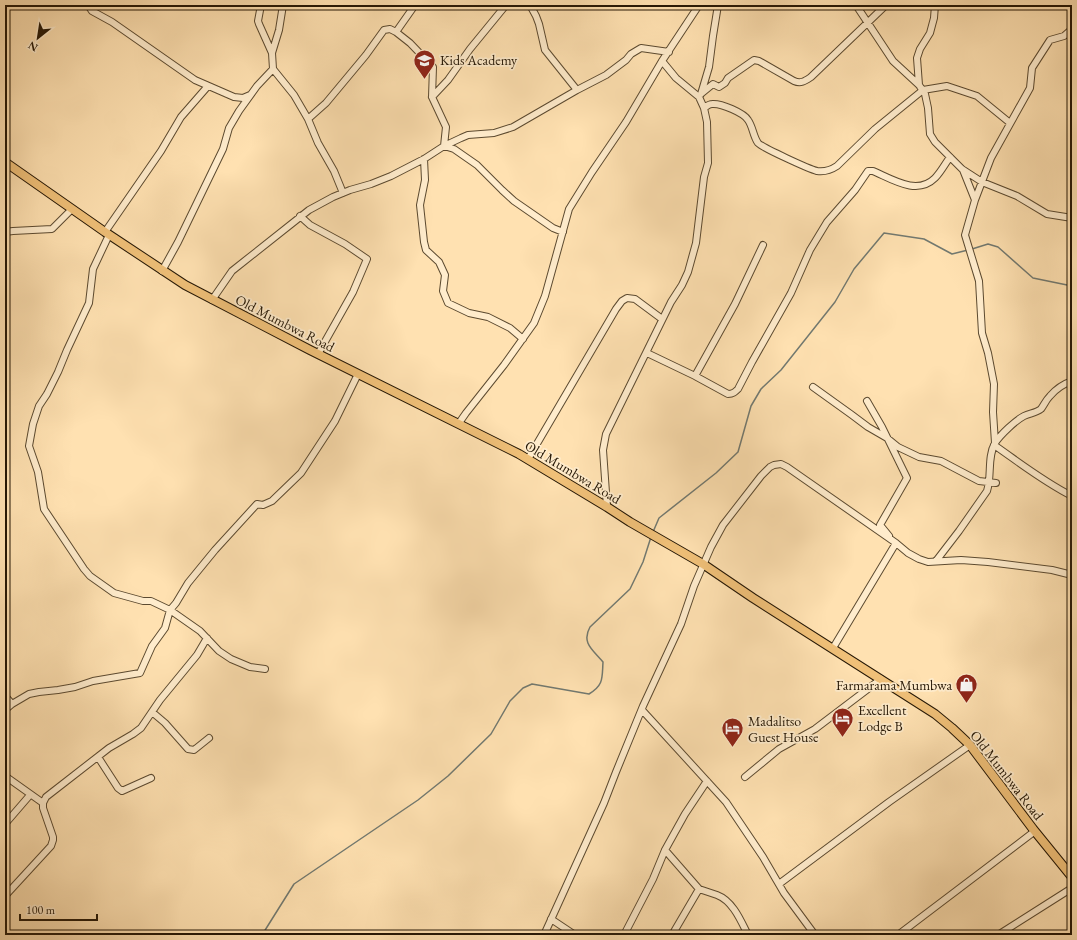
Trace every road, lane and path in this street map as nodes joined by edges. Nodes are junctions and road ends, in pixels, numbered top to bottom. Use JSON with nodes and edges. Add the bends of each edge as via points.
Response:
{"nodes":[{"id":1,"x":91,"y":5,"type":"edge"},
{"id":2,"x":261,"y":5,"type":"edge"},
{"id":3,"x":283,"y":5,"type":"edge"},
{"id":4,"x":415,"y":5,"type":"edge"},
{"id":5,"x":506,"y":5,"type":"edge"},
{"id":6,"x":530,"y":5,"type":"edge"},
{"id":7,"x":699,"y":5,"type":"edge"},
{"id":8,"x":718,"y":5,"type":"edge"},
{"id":9,"x":856,"y":5,"type":"edge"},
{"id":10,"x":886,"y":5,"type":"edge"},
{"id":11,"x":935,"y":5,"type":"edge"},
{"id":12,"x":868,"y":22,"type":"junction"},
{"id":13,"x":1072,"y":29,"type":"edge"},
{"id":14,"x":396,"y":32,"type":"junction"},
{"id":15,"x":669,"y":52,"type":"junction"},
{"id":16,"x":272,"y":53,"type":"junction"},
{"id":17,"x":662,"y":61,"type":"junction"},
{"id":18,"x":274,"y":68,"type":"junction"},
{"id":19,"x":208,"y":86,"type":"junction"},
{"id":20,"x":921,"y":88,"type":"junction"},
{"id":21,"x":577,"y":90,"type":"junction"},
{"id":22,"x":251,"y":95,"type":"junction"},
{"id":23,"x":701,"y":95,"type":"junction"},
{"id":24,"x":432,"y":97,"type":"junction"},
{"id":25,"x":704,"y":108,"type":"junction"},
{"id":26,"x":308,"y":119,"type":"junction"},
{"id":27,"x":1010,"y":123,"type":"junction"},
{"id":28,"x":444,"y":146,"type":"junction"},
{"id":29,"x":950,"y":157,"type":"junction"},
{"id":30,"x":424,"y":159,"type":"junction"},
{"id":31,"x":5,"y":162,"type":"edge"},
{"id":32,"x":962,"y":169,"type":"junction"},
{"id":33,"x":982,"y":182,"type":"junction"},
{"id":34,"x":343,"y":193,"type":"junction"},
{"id":35,"x":975,"y":200,"type":"junction"},
{"id":36,"x":72,"y":210,"type":"junction"},
{"id":37,"x":300,"y":216,"type":"junction"},
{"id":38,"x":1072,"y":218,"type":"edge"},
{"id":39,"x":5,"y":232,"type":"edge"},
{"id":40,"x":563,"y":232,"type":"junction"},
{"id":41,"x":107,"y":233,"type":"junction"},
{"id":42,"x":763,"y":245,"type":"dead end"},
{"id":43,"x":162,"y":271,"type":"junction"},
{"id":44,"x":212,"y":300,"type":"junction"},
{"id":45,"x":662,"y":319,"type":"junction"},
{"id":46,"x":523,"y":339,"type":"junction"},
{"id":47,"x":646,"y":353,"type":"junction"},
{"id":48,"x":318,"y":354,"type":"junction"},
{"id":49,"x":358,"y":374,"type":"junction"},
{"id":50,"x":695,"y":376,"type":"junction"},
{"id":51,"x":1072,"y":381,"type":"edge"},
{"id":52,"x":813,"y":386,"type":"dead end"},
{"id":53,"x":867,"y":401,"type":"dead end"},
{"id":54,"x":459,"y":424,"type":"junction"},
{"id":55,"x":887,"y":438,"type":"junction"},
{"id":56,"x":995,"y":444,"type":"junction"},
{"id":57,"x":528,"y":459,"type":"junction"},
{"id":58,"x":989,"y":483,"type":"junction"},
{"id":59,"x":996,"y":483,"type":"dead end"},
{"id":60,"x":1072,"y":496,"type":"edge"},
{"id":61,"x":607,"y":506,"type":"junction"},
{"id":62,"x":896,"y":543,"type":"junction"},
{"id":63,"x":936,"y":561,"type":"junction"},
{"id":64,"x":703,"y":564,"type":"junction"},
{"id":65,"x":1072,"y":574,"type":"edge"},
{"id":66,"x":170,"y":610,"type":"junction"},
{"id":67,"x":207,"y":638,"type":"junction"},
{"id":68,"x":833,"y":648,"type":"junction"},
{"id":69,"x":265,"y":669,"type":"dead end"},
{"id":70,"x":881,"y":679,"type":"junction"},
{"id":71,"x":5,"y":696,"type":"edge"},
{"id":72,"x":12,"y":704,"type":"junction"},
{"id":73,"x":5,"y":710,"type":"edge"},
{"id":74,"x":642,"y":710,"type":"junction"},
{"id":75,"x":152,"y":712,"type":"junction"},
{"id":76,"x":209,"y":738,"type":"dead end"},
{"id":77,"x":970,"y":745,"type":"junction"},
{"id":78,"x":98,"y":757,"type":"junction"},
{"id":79,"x":5,"y":776,"type":"edge"},
{"id":80,"x":745,"y":777,"type":"dead end"},
{"id":81,"x":151,"y":778,"type":"dead end"},
{"id":82,"x":707,"y":781,"type":"junction"},
{"id":83,"x":30,"y":794,"type":"junction"},
{"id":84,"x":43,"y":803,"type":"junction"},
{"id":85,"x":5,"y":824,"type":"edge"},
{"id":86,"x":1035,"y":831,"type":"junction"},
{"id":87,"x":665,"y":850,"type":"junction"},
{"id":88,"x":1072,"y":877,"type":"edge"},
{"id":89,"x":779,"y":884,"type":"junction"},
{"id":90,"x":1072,"y":888,"type":"edge"},
{"id":91,"x":699,"y":889,"type":"junction"},
{"id":92,"x":5,"y":896,"type":"edge"},
{"id":93,"x":551,"y":919,"type":"junction"},
{"id":94,"x":673,"y":932,"type":"edge"},
{"id":95,"x":812,"y":934,"type":"edge"},
{"id":96,"x":544,"y":935,"type":"edge"},
{"id":97,"x":575,"y":935,"type":"edge"},
{"id":98,"x":624,"y":935,"type":"edge"},
{"id":99,"x":681,"y":935,"type":"edge"},
{"id":100,"x":748,"y":935,"type":"edge"},
{"id":101,"x":898,"y":935,"type":"edge"},
{"id":102,"x":998,"y":935,"type":"edge"}],
"edges":[{"from":1,"to":19,"type":"street","via":[[91,10],[95,13],[195,80]]},
{"from":2,"to":16,"type":"street","via":[[258,21]]},
{"from":3,"to":16,"type":"street"},
{"from":4,"to":14,"type":"street"},
{"from":5,"to":24,"type":"street"},
{"from":6,"to":21,"type":"street","via":[[541,32],[544,50]]},
{"from":7,"to":15,"type":"street"},
{"from":8,"to":23,"type":"street","via":[[709,67]]},
{"from":9,"to":12,"type":"street"},
{"from":10,"to":12,"type":"street"},
{"from":11,"to":20,"type":"street","via":[[930,33],[917,58]]},
{"from":12,"to":20,"type":"street","via":[[893,61]]},
{"from":12,"to":23,"type":"street","via":[[804,82],[794,81],[759,60],[754,60],[728,78],[725,83],[718,87],[713,84]]},
{"from":13,"to":27,"type":"street","via":[[1064,36],[1047,43],[1032,68],[1030,88]]},
{"from":14,"to":24,"type":"street","via":[[433,67]]},
{"from":14,"to":26,"type":"street","via":[[384,30],[326,103]]},
{"from":15,"to":17,"type":"street"},
{"from":15,"to":21,"type":"street","via":[[641,48],[606,75]]},
{"from":16,"to":18,"type":"street"},
{"from":17,"to":23,"type":"street","via":[[676,78]]},
{"from":17,"to":40,"type":"street","via":[[570,209]]},
{"from":18,"to":22,"type":"street"},
{"from":18,"to":26,"type":"street"},
{"from":19,"to":22,"type":"street","via":[[238,98]]},
{"from":19,"to":41,"type":"street","via":[[181,117]]},
{"from":20,"to":25,"type":"street","via":[[837,166],[826,171],[806,167],[762,145],[756,139],[747,118],[740,113],[720,104],[711,104]]},
{"from":20,"to":27,"type":"street","via":[[947,86],[977,96]]},
{"from":20,"to":29,"type":"street","via":[[928,108],[931,137]]},
{"from":21,"to":28,"type":"street","via":[[513,127],[494,133],[468,136]]},
{"from":22,"to":43,"type":"street","via":[[229,128],[223,149]]},
{"from":23,"to":25,"type":"street"},
{"from":24,"to":28,"type":"street","via":[[446,127]]},
{"from":25,"to":45,"type":"street","via":[[708,163],[696,243],[688,272]]},
{"from":26,"to":34,"type":"street"},
{"from":27,"to":33,"type":"street","via":[[991,158]]},
{"from":28,"to":30,"type":"street"},
{"from":28,"to":40,"type":"street","via":[[454,149],[477,165],[514,201]]},
{"from":29,"to":32,"type":"street"},
{"from":29,"to":50,"type":"street","via":[[933,180],[918,186],[908,186],[868,171],[832,215],[810,250],[791,293],[738,389],[728,394]]},
{"from":30,"to":34,"type":"street","via":[[382,181]]},
{"from":30,"to":46,"type":"street","via":[[425,180],[420,205],[424,242],[426,250],[440,262],[446,275],[443,291],[448,303],[469,313],[488,317],[510,328]]},
{"from":31,"to":36,"type":"main road","name":"Old Mumbwa Road"},
{"from":32,"to":33,"type":"street"},
{"from":32,"to":35,"type":"street"},
{"from":33,"to":35,"type":"street"},
{"from":33,"to":38,"type":"street","via":[[1017,196],[1047,214]]},
{"from":34,"to":37,"type":"street"},
{"from":35,"to":56,"type":"street","via":[[966,240],[979,281],[982,333],[994,384]]},
{"from":36,"to":39,"type":"street","via":[[52,229]]},
{"from":36,"to":41,"type":"main road","name":"Old Mumbwa Road"},
{"from":37,"to":44,"type":"street","via":[[232,271]]},
{"from":37,"to":48,"type":"street","via":[[310,225],[367,259],[353,292]]},
{"from":40,"to":46,"type":"street","via":[[545,296],[534,323]]},
{"from":41,"to":43,"type":"main road","name":"Old Mumbwa Road"},
{"from":41,"to":66,"type":"street","via":[[104,248],[93,269],[89,304],[58,372],[39,406],[32,424],[30,446],[38,472],[44,509],[84,570],[114,593],[151,601]]},
{"from":42,"to":50,"type":"street","via":[[735,304]]},
{"from":43,"to":44,"type":"main road","name":"Old Mumbwa Road"},
{"from":44,"to":48,"type":"main road","name":"Old Mumbwa Road"},
{"from":45,"to":47,"type":"street"},
{"from":45,"to":57,"type":"street","via":[[635,299],[628,298],[622,301]]},
{"from":46,"to":54,"type":"street"},
{"from":47,"to":50,"type":"street"},
{"from":47,"to":61,"type":"street","via":[[613,418],[604,442]]},
{"from":48,"to":49,"type":"main road","name":"Old Mumbwa Road"},
{"from":49,"to":54,"type":"main road","name":"Old Mumbwa Road"},
{"from":49,"to":66,"type":"street","via":[[335,421],[301,473],[272,501],[263,505],[257,504],[215,550]]},
{"from":51,"to":56,"type":"street","via":[[1056,390],[1041,409],[1018,419]]},
{"from":52,"to":55,"type":"street"},
{"from":53,"to":55,"type":"street"},
{"from":54,"to":57,"type":"main road","name":"Old Mumbwa Road"},
{"from":55,"to":58,"type":"street","via":[[898,447],[919,457],[941,461],[979,481]]},
{"from":55,"to":62,"type":"street","via":[[907,478],[880,525]]},
{"from":56,"to":58,"type":"street"},
{"from":56,"to":60,"type":"street","via":[[1042,479]]},
{"from":57,"to":61,"type":"main road","name":"Old Mumbwa Road"},
{"from":58,"to":59,"type":"street"},
{"from":58,"to":63,"type":"street","via":[[980,502]]},
{"from":61,"to":64,"type":"main road","name":"Old Mumbwa Road"},
{"from":62,"to":63,"type":"street","via":[[919,559]]},
{"from":62,"to":64,"type":"street","via":[[781,464],[770,467],[756,482],[723,525]]},
{"from":62,"to":68,"type":"street"},
{"from":63,"to":65,"type":"street","via":[[988,562]]},
{"from":64,"to":68,"type":"main road","name":"Old Mumbwa Road"},
{"from":64,"to":74,"type":"street","via":[[681,624]]},
{"from":66,"to":67,"type":"street"},
{"from":66,"to":72,"type":"street","via":[[164,628],[152,646],[140,673],[29,694]]},
{"from":67,"to":69,"type":"street","via":[[231,660]]},
{"from":67,"to":75,"type":"street"},
{"from":68,"to":70,"type":"main road","name":"Old Mumbwa Road"},
{"from":70,"to":77,"type":"main road","name":"Old Mumbwa Road","via":[[934,714]]},
{"from":70,"to":80,"type":"street","via":[[815,729],[779,749]]},
{"from":71,"to":72,"type":"street"},
{"from":72,"to":73,"type":"street"},
{"from":74,"to":82,"type":"street"},
{"from":74,"to":93,"type":"street","via":[[604,803]]},
{"from":75,"to":76,"type":"street","via":[[188,748],[194,750]]},
{"from":75,"to":78,"type":"street","via":[[141,728]]},
{"from":77,"to":86,"type":"main road","name":"Old Mumbwa Road"},
{"from":77,"to":89,"type":"street"},
{"from":78,"to":81,"type":"street","via":[[122,792]]},
{"from":78,"to":84,"type":"street"},
{"from":79,"to":83,"type":"street"},
{"from":82,"to":87,"type":"street"},
{"from":82,"to":89,"type":"street","via":[[726,802]]},
{"from":83,"to":84,"type":"street"},
{"from":83,"to":85,"type":"street"},
{"from":84,"to":92,"type":"street","via":[[53,840],[51,846]]},
{"from":86,"to":88,"type":"main road","name":"Old Mumbwa Road"},
{"from":86,"to":101,"type":"street"},
{"from":87,"to":91,"type":"street"},
{"from":87,"to":98,"type":"street","via":[[654,878]]},
{"from":89,"to":95,"type":"street"},
{"from":90,"to":102,"type":"street"},
{"from":91,"to":94,"type":"street"},
{"from":91,"to":100,"type":"street","via":[[726,901]]},
{"from":93,"to":96,"type":"street"},
{"from":93,"to":97,"type":"street"},
{"from":94,"to":99,"type":"street"}]}
